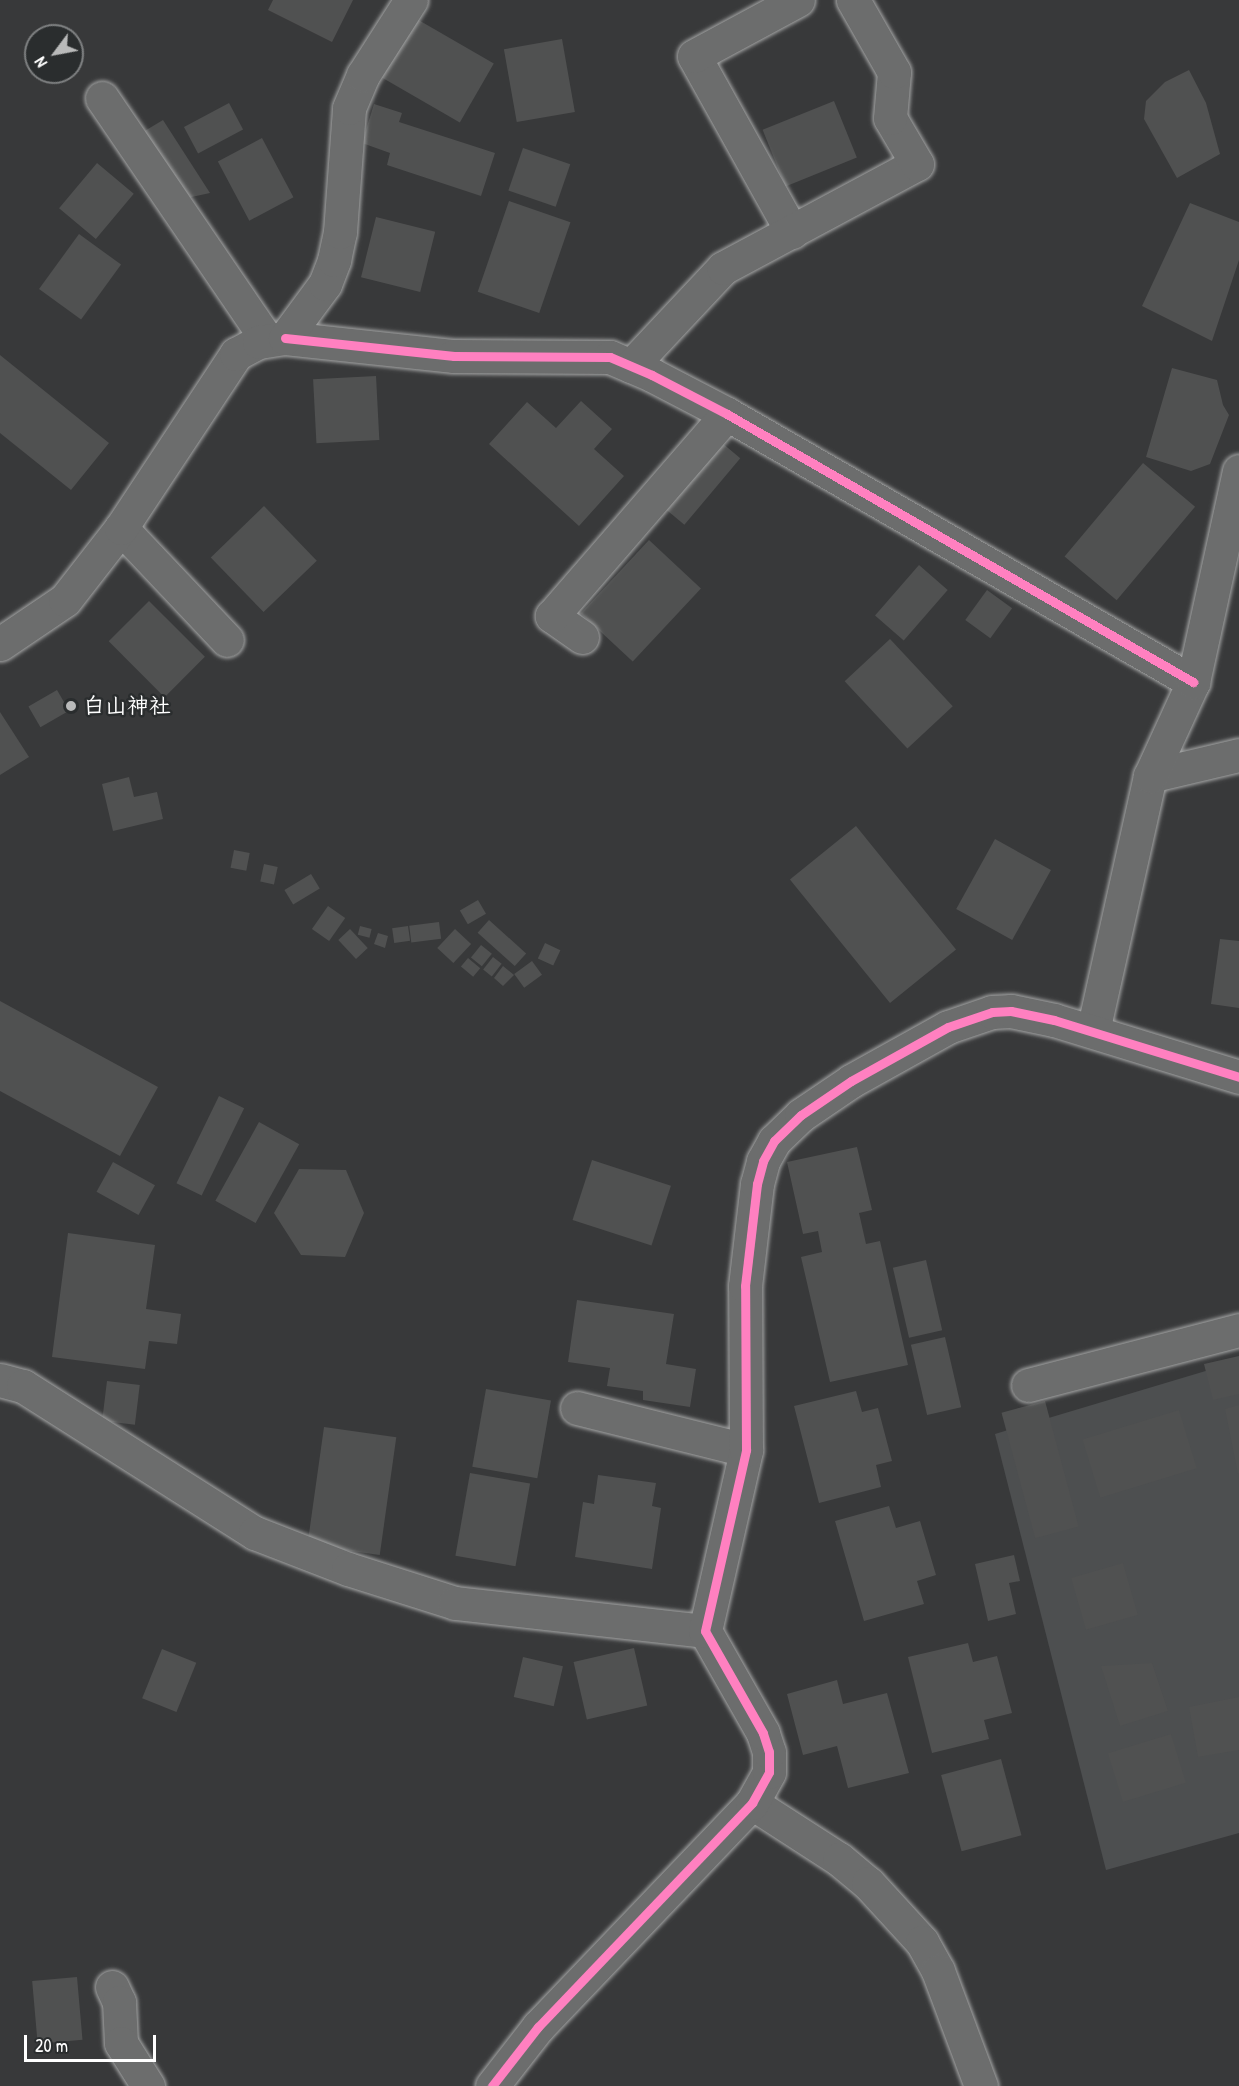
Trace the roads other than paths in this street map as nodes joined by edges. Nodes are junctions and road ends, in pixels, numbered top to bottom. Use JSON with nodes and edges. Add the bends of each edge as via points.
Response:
{"nodes":[{"id":1,"x":411,"y":0,"type":"edge"},
{"id":2,"x":798,"y":0,"type":"edge"},
{"id":3,"x":853,"y":0,"type":"edge"},
{"id":4,"x":102,"y":98,"type":"dead end"},
{"id":5,"x":792,"y":232,"type":"junction"},
{"id":6,"x":276,"y":339,"type":"junction"},
{"id":7,"x":631,"y":366,"type":"junction"},
{"id":8,"x":727,"y":414,"type":"junction"},
{"id":9,"x":1239,"y":471,"type":"edge"},
{"id":10,"x":122,"y":528,"type":"junction"},
{"id":11,"x":582,"y":637,"type":"dead end"},
{"id":12,"x":227,"y":640,"type":"dead end"},
{"id":13,"x":0,"y":644,"type":"edge"},
{"id":14,"x":1192,"y":682,"type":"junction"},
{"id":15,"x":1239,"y":755,"type":"edge"},
{"id":16,"x":1150,"y":776,"type":"junction"},
{"id":17,"x":1093,"y":1031,"type":"junction"},
{"id":18,"x":1239,"y":1077,"type":"edge"},
{"id":19,"x":1239,"y":1330,"type":"edge"},
{"id":20,"x":0,"y":1380,"type":"edge"},
{"id":21,"x":1028,"y":1385,"type":"dead end"},
{"id":22,"x":577,"y":1408,"type":"dead end"},
{"id":23,"x":746,"y":1450,"type":"junction"},
{"id":24,"x":705,"y":1631,"type":"junction"},
{"id":25,"x":752,"y":1803,"type":"junction"},
{"id":26,"x":112,"y":1987,"type":"dead end"},
{"id":27,"x":148,"y":2086,"type":"edge"},
{"id":28,"x":492,"y":2086,"type":"edge"},
{"id":29,"x":981,"y":2086,"type":"edge"}],
"edges":[{"from":1,"to":6,"type":"street","via":[[355,90],[349,108],[340,232],[325,284]]},
{"from":2,"to":5,"type":"street","via":[[694,56]]},
{"from":3,"to":5,"type":"street","via":[[894,72],[890,118],[917,164]]},
{"from":4,"to":6,"type":"street"},
{"from":5,"to":7,"type":"street","via":[[723,268]]},
{"from":6,"to":7,"type":"street","via":[[454,356],[610,357]]},
{"from":6,"to":10,"type":"street","via":[[236,354]]},
{"from":7,"to":8,"type":"street"},
{"from":8,"to":11,"type":"street","via":[[552,616]]},
{"from":8,"to":14,"type":"street"},
{"from":9,"to":14,"type":"street"},
{"from":10,"to":12,"type":"street"},
{"from":10,"to":13,"type":"street","via":[[65,600]]},
{"from":14,"to":16,"type":"street"},
{"from":15,"to":16,"type":"street"},
{"from":16,"to":17,"type":"street"},
{"from":17,"to":18,"type":"street"},
{"from":17,"to":23,"type":"street","via":[[1011,1011],[974,1016],[924,1039],[850,1082],[801,1115],[774,1141],[757,1184],[745,1286]]},
{"from":19,"to":21,"type":"street"},
{"from":20,"to":24,"type":"street","via":[[23,1386],[255,1533],[348,1569],[455,1603]]},
{"from":22,"to":23,"type":"street"},
{"from":23,"to":24,"type":"street"},
{"from":24,"to":25,"type":"street","via":[[770,1752],[769,1772]]},
{"from":25,"to":28,"type":"street","via":[[538,2027]]},
{"from":25,"to":29,"type":"street","via":[[839,1859],[868,1883],[922,1942],[938,1971]]},
{"from":26,"to":27,"type":"street","via":[[119,2002],[121,2043]]}]}
